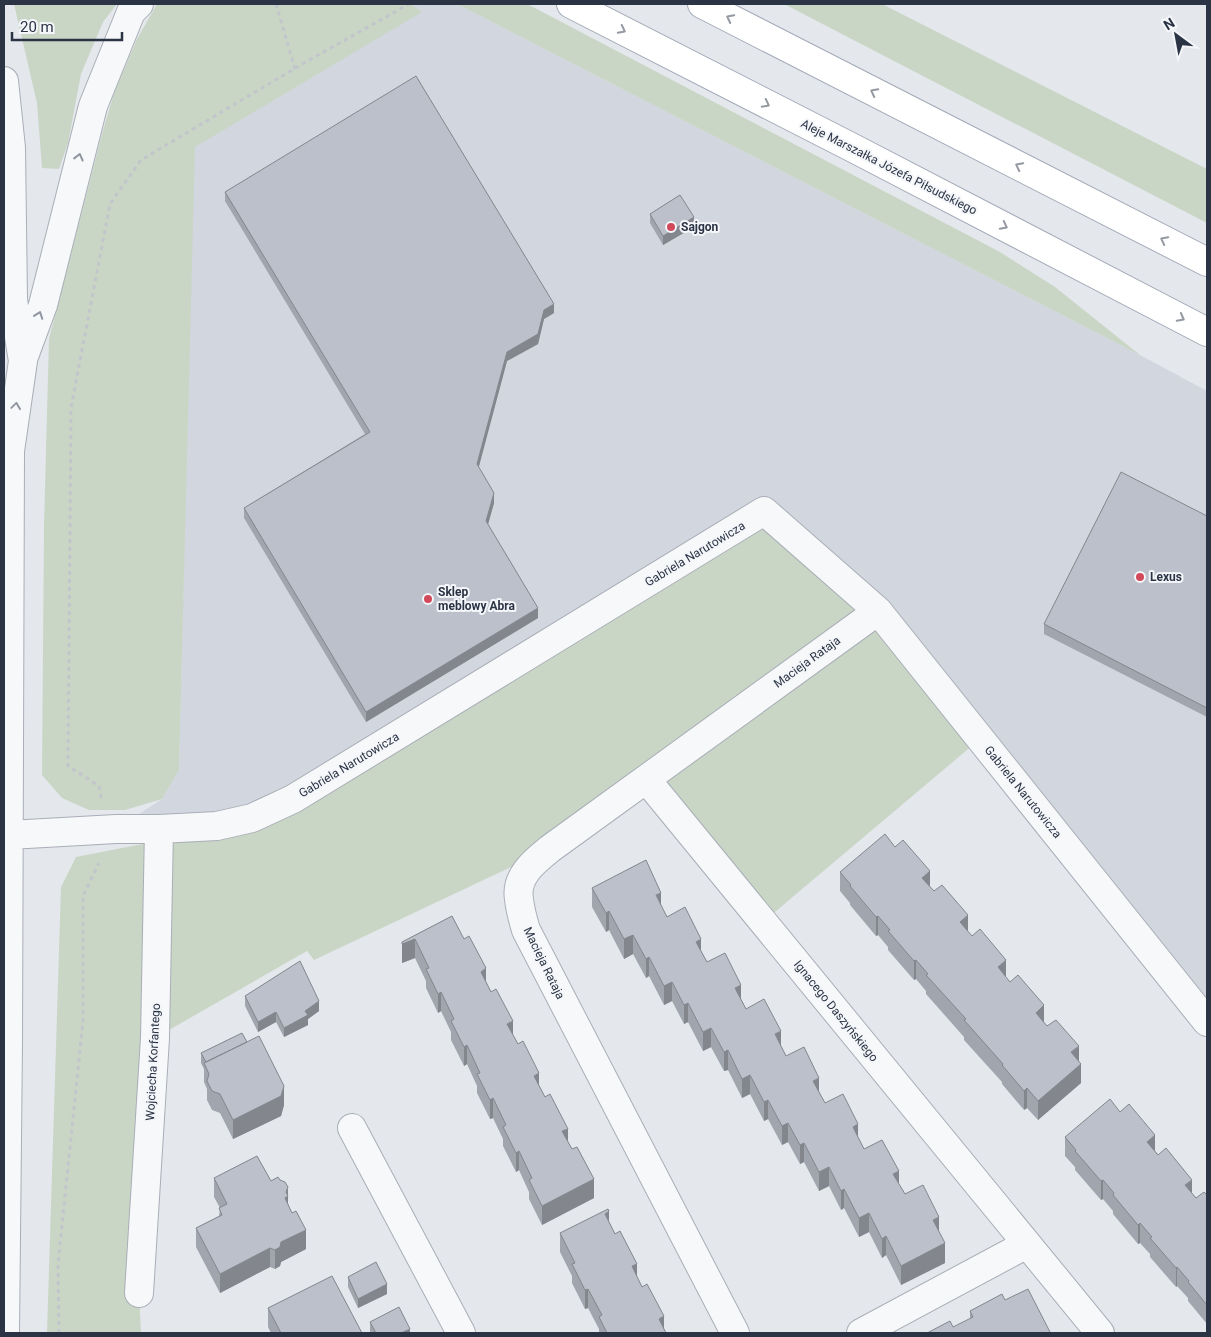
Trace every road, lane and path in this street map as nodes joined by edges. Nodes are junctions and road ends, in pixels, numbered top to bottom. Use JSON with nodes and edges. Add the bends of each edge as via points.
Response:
{"nodes":[{"id":1,"x":138,"y":4,"type":"edge"},
{"id":2,"x":276,"y":4,"type":"edge"},
{"id":3,"x":409,"y":4,"type":"edge"},
{"id":4,"x":571,"y":4,"type":"edge"},
{"id":5,"x":702,"y":4,"type":"edge"},
{"id":6,"x":295,"y":69,"type":"junction"},
{"id":7,"x":4,"y":81,"type":"edge"},
{"id":8,"x":1207,"y":262,"type":"edge"},
{"id":9,"x":1207,"y":332,"type":"edge"},
{"id":10,"x":23,"y":361,"type":"junction"},
{"id":11,"x":7,"y":443,"type":"edge"},
{"id":12,"x":878,"y":611,"type":"junction"},
{"id":13,"x":6,"y":636,"type":"edge"},
{"id":14,"x":646,"y":779,"type":"junction"},
{"id":15,"x":106,"y":829,"type":"junction"},
{"id":16,"x":159,"y":829,"type":"junction"},
{"id":17,"x":9,"y":835,"type":"junction"},
{"id":18,"x":1207,"y":1022,"type":"edge"},
{"id":19,"x":352,"y":1128,"type":"dead end"},
{"id":20,"x":1027,"y":1244,"type":"junction"},
{"id":21,"x":139,"y":1293,"type":"dead end"},
{"id":22,"x":5,"y":1333,"type":"edge"},
{"id":23,"x":59,"y":1333,"type":"edge"},
{"id":24,"x":461,"y":1333,"type":"edge"},
{"id":25,"x":735,"y":1333,"type":"edge"},
{"id":26,"x":861,"y":1333,"type":"edge"},
{"id":27,"x":1100,"y":1333,"type":"edge"}],
"edges":[{"from":10,"to":1,"type":"street","one_way":true,"via":[[43,305],[93,106],[131,12]]},
{"from":2,"to":6,"type":"path"},
{"from":3,"to":6,"type":"path"},
{"from":4,"to":9,"type":"main road","name":"Aleje Marszałka Józefa Piłsudskiego","one_way":true},
{"from":8,"to":5,"type":"main road","one_way":true},
{"from":6,"to":15,"type":"path","via":[[141,160],[110,204],[71,408],[68,756],[68,766],[100,786]]},
{"from":7,"to":10,"type":"street","via":[[11,148],[13,300]]},
{"from":11,"to":10,"type":"street","one_way":true},
{"from":11,"to":13,"type":"street"},
{"from":12,"to":14,"type":"street","name":"Macieja Rataja"},
{"from":12,"to":16,"type":"street","name":"Gabriela Narutowicza","via":[[764,511],[292,799],[244,820],[216,826]]},
{"from":12,"to":18,"type":"street","name":"Gabriela Narutowicza"},
{"from":13,"to":17,"type":"street"},
{"from":14,"to":20,"type":"street","name":"Ignacego Daszyńskiego"},
{"from":14,"to":25,"type":"street","name":"Macieja Rataja","via":[[530,865],[518,897],[526,930]]},
{"from":15,"to":16,"type":"street","name":"Gabriela Narutowicza"},
{"from":15,"to":17,"type":"street","name":"Gabriela Narutowicza"},
{"from":15,"to":23,"type":"path","via":[[98,865],[83,896],[83,1021],[58,1264]]},
{"from":16,"to":21,"type":"street","name":"Wojciecha Korfantego","via":[[155,1038]]},
{"from":17,"to":22,"type":"street"},
{"from":19,"to":24,"type":"street"},
{"from":20,"to":26,"type":"street"},
{"from":20,"to":27,"type":"street","name":"Ignacego Daszyńskiego"}]}
